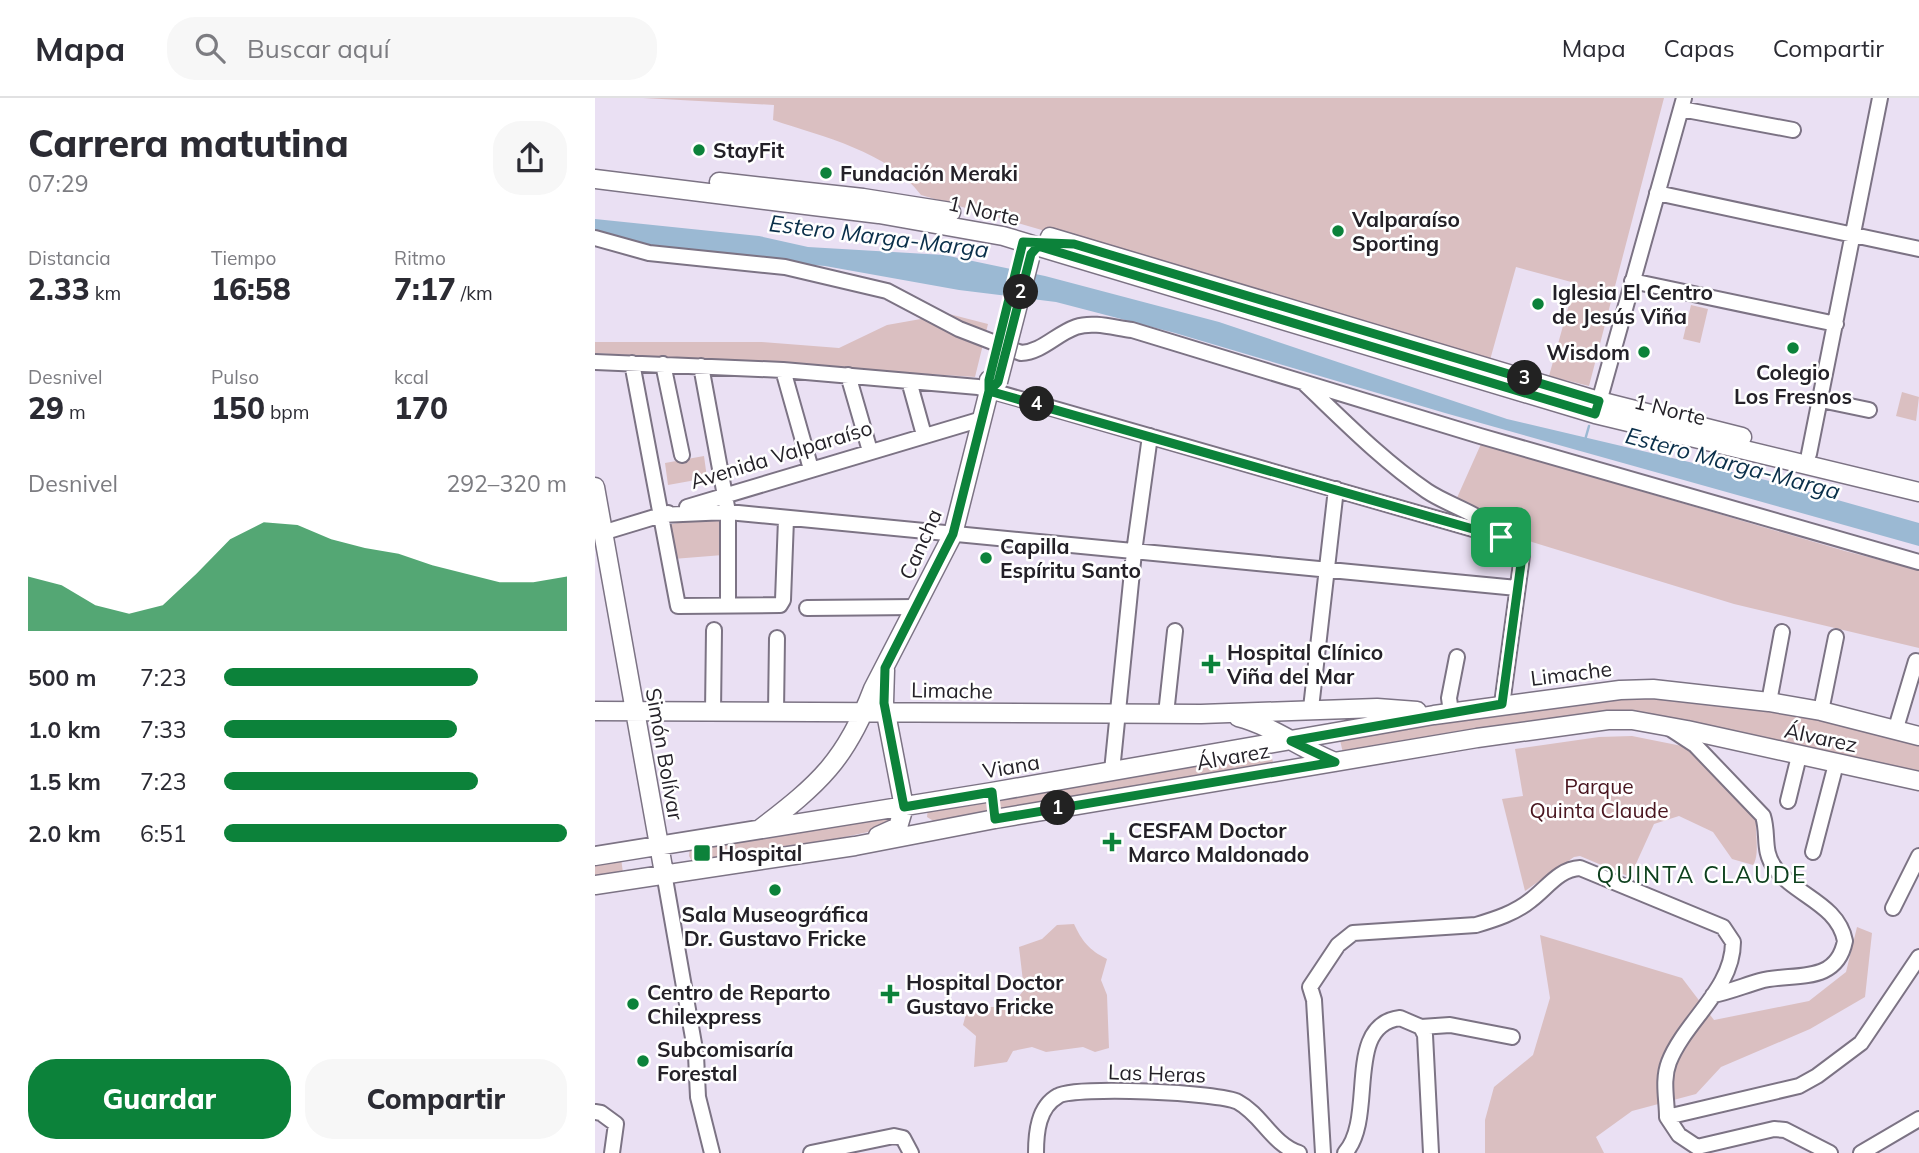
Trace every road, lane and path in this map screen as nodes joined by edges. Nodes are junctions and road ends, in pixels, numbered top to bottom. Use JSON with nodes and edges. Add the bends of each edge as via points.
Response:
{"nodes":[{"id":1,"x":1880,"y":98,"type":"edge"},
{"id":2,"x":1683,"y":103,"type":"edge"},
{"id":3,"x":1793,"y":130,"type":"dead end"},
{"id":4,"x":595,"y":167,"type":"edge"},
{"id":5,"x":595,"y":178,"type":"edge"},
{"id":6,"x":1657,"y":193,"type":"junction"},
{"id":7,"x":1853,"y":235,"type":"junction"},
{"id":8,"x":595,"y":238,"type":"edge"},
{"id":9,"x":1074,"y":244,"type":"junction"},
{"id":10,"x":1919,"y":249,"type":"edge"},
{"id":11,"x":1027,"y":250,"type":"junction"},
{"id":12,"x":1632,"y":281,"type":"junction"},
{"id":13,"x":1836,"y":324,"type":"junction"},
{"id":14,"x":595,"y":362,"type":"edge"},
{"id":15,"x":632,"y":363,"type":"junction"},
{"id":16,"x":663,"y":364,"type":"junction"},
{"id":17,"x":701,"y":366,"type":"junction"},
{"id":18,"x":783,"y":370,"type":"junction"},
{"id":19,"x":848,"y":375,"type":"junction"},
{"id":20,"x":909,"y":381,"type":"junction"},
{"id":21,"x":1302,"y":381,"type":"junction"},
{"id":22,"x":992,"y":384,"type":"junction"},
{"id":23,"x":1821,"y":400,"type":"junction"},
{"id":24,"x":1597,"y":407,"type":"junction"},
{"id":25,"x":1869,"y":410,"type":"dead end"},
{"id":26,"x":982,"y":419,"type":"junction"},
{"id":27,"x":924,"y":435,"type":"junction"},
{"id":28,"x":1150,"y":436,"type":"junction"},
{"id":29,"x":870,"y":451,"type":"junction"},
{"id":30,"x":1809,"y":454,"type":"junction"},
{"id":31,"x":682,"y":455,"type":"dead end"},
{"id":32,"x":811,"y":470,"type":"junction"},
{"id":33,"x":1919,"y":480,"type":"edge"},
{"id":34,"x":595,"y":487,"type":"edge"},
{"id":35,"x":1335,"y":489,"type":"junction"},
{"id":36,"x":1919,"y":492,"type":"edge"},
{"id":37,"x":723,"y":496,"type":"junction"},
{"id":38,"x":728,"y":512,"type":"junction"},
{"id":39,"x":660,"y":515,"type":"junction"},
{"id":40,"x":786,"y":519,"type":"junction"},
{"id":41,"x":599,"y":534,"type":"edge"},
{"id":42,"x":953,"y":534,"type":"junction"},
{"id":43,"x":1501,"y":537,"type":"junction"},
{"id":44,"x":1134,"y":552,"type":"junction"},
{"id":45,"x":1919,"y":562,"type":"edge"},
{"id":46,"x":1326,"y":570,"type":"junction"},
{"id":47,"x":1517,"y":588,"type":"junction"},
{"id":48,"x":728,"y":604,"type":"junction"},
{"id":49,"x":916,"y":607,"type":"junction"},
{"id":50,"x":807,"y":608,"type":"dead end"},
{"id":51,"x":714,"y":630,"type":"dead end"},
{"id":52,"x":1175,"y":631,"type":"dead end"},
{"id":53,"x":1782,"y":632,"type":"dead end"},
{"id":54,"x":1836,"y":636,"type":"dead end"},
{"id":55,"x":777,"y":638,"type":"dead end"},
{"id":56,"x":1457,"y":657,"type":"dead end"},
{"id":57,"x":1916,"y":661,"type":"dead end"},
{"id":58,"x":885,"y":668,"type":"junction"},
{"id":59,"x":1769,"y":702,"type":"junction"},
{"id":60,"x":1502,"y":704,"type":"junction"},
{"id":61,"x":1311,"y":708,"type":"junction"},
{"id":62,"x":1276,"y":709,"type":"junction"},
{"id":63,"x":595,"y":711,"type":"edge"},
{"id":64,"x":634,"y":711,"type":"junction"},
{"id":65,"x":1821,"y":711,"type":"junction"},
{"id":66,"x":713,"y":712,"type":"junction"},
{"id":67,"x":776,"y":712,"type":"junction"},
{"id":68,"x":866,"y":712,"type":"junction"},
{"id":69,"x":887,"y":712,"type":"junction"},
{"id":70,"x":1224,"y":713,"type":"junction"},
{"id":71,"x":1119,"y":714,"type":"junction"},
{"id":72,"x":1166,"y":714,"type":"junction"},
{"id":73,"x":1443,"y":714,"type":"junction"},
{"id":74,"x":1270,"y":727,"type":"junction"},
{"id":75,"x":1668,"y":727,"type":"junction"},
{"id":76,"x":1896,"y":728,"type":"junction"},
{"id":77,"x":1919,"y":736,"type":"edge"},
{"id":78,"x":1291,"y":741,"type":"junction"},
{"id":79,"x":1799,"y":756,"type":"junction"},
{"id":80,"x":1335,"y":762,"type":"junction"},
{"id":81,"x":1836,"y":764,"type":"junction"},
{"id":82,"x":1112,"y":771,"type":"junction"},
{"id":83,"x":1919,"y":781,"type":"edge"},
{"id":84,"x":992,"y":792,"type":"junction"},
{"id":85,"x":1788,"y":801,"type":"dead end"},
{"id":86,"x":904,"y":807,"type":"junction"},
{"id":87,"x":995,"y":819,"type":"junction"},
{"id":88,"x":758,"y":831,"type":"junction"},
{"id":89,"x":659,"y":846,"type":"junction"},
{"id":90,"x":855,"y":846,"type":"junction"},
{"id":91,"x":1813,"y":852,"type":"dead end"},
{"id":92,"x":595,"y":856,"type":"edge"},
{"id":93,"x":1919,"y":856,"type":"edge"},
{"id":94,"x":664,"y":873,"type":"junction"},
{"id":95,"x":595,"y":885,"type":"edge"},
{"id":96,"x":1893,"y":908,"type":"dead end"},
{"id":97,"x":1919,"y":957,"type":"edge"},
{"id":98,"x":1914,"y":975,"type":"edge"},
{"id":99,"x":1713,"y":995,"type":"junction"},
{"id":100,"x":1421,"y":1027,"type":"junction"},
{"id":101,"x":1512,"y":1037,"type":"dead end"},
{"id":102,"x":1436,"y":1078,"type":"dead end"},
{"id":103,"x":595,"y":1112,"type":"edge"},
{"id":104,"x":1667,"y":1117,"type":"junction"},
{"id":105,"x":1919,"y":1119,"type":"edge"},
{"id":106,"x":1434,"y":1135,"type":"junction"},
{"id":107,"x":613,"y":1153,"type":"edge"},
{"id":108,"x":712,"y":1153,"type":"edge"},
{"id":109,"x":811,"y":1153,"type":"edge"},
{"id":110,"x":911,"y":1153,"type":"edge"},
{"id":111,"x":1036,"y":1153,"type":"edge"},
{"id":112,"x":1299,"y":1153,"type":"edge"},
{"id":113,"x":1323,"y":1153,"type":"edge"},
{"id":114,"x":1345,"y":1153,"type":"edge"},
{"id":115,"x":1431,"y":1153,"type":"edge"},
{"id":116,"x":1437,"y":1153,"type":"edge"},
{"id":117,"x":1830,"y":1153,"type":"edge"},
{"id":118,"x":1861,"y":1153,"type":"edge"}],
"edges":[{"from":1,"to":7,"type":"street"},
{"from":2,"to":3,"type":"street"},
{"from":2,"to":6,"type":"street"},
{"from":4,"to":9,"type":"main road","name":"1 Norte","via":[[863,198],[954,213]]},
{"from":5,"to":11,"type":"main road","name":"1 Norte","via":[[921,220]]},
{"from":6,"to":7,"type":"street"},
{"from":6,"to":12,"type":"street"},
{"from":7,"to":10,"type":"street"},
{"from":7,"to":13,"type":"street"},
{"from":8,"to":21,"type":"street","via":[[649,253],[785,267],[887,291],[959,329],[1021,353],[1076,327],[1091,325],[1164,338]]},
{"from":9,"to":11,"type":"main road"},
{"from":9,"to":24,"type":"main road","name":"1 Norte"},
{"from":11,"to":22,"type":"main road","name":"Cancha"},
{"from":11,"to":24,"type":"main road","name":"1 Norte"},
{"from":12,"to":13,"type":"street"},
{"from":12,"to":24,"type":"street"},
{"from":13,"to":23,"type":"street"},
{"from":14,"to":15,"type":"street"},
{"from":15,"to":16,"type":"street"},
{"from":15,"to":39,"type":"street"},
{"from":16,"to":17,"type":"street"},
{"from":16,"to":31,"type":"street"},
{"from":17,"to":18,"type":"street"},
{"from":17,"to":37,"type":"street"},
{"from":18,"to":19,"type":"street"},
{"from":18,"to":32,"type":"street"},
{"from":19,"to":20,"type":"street"},
{"from":19,"to":29,"type":"street"},
{"from":20,"to":22,"type":"street"},
{"from":20,"to":27,"type":"street"},
{"from":21,"to":43,"type":"street","via":[[1381,457],[1430,493],[1490,524]]},
{"from":21,"to":45,"type":"street"},
{"from":22,"to":26,"type":"main road","name":"Cancha"},
{"from":22,"to":28,"type":"street"},
{"from":23,"to":25,"type":"street"},
{"from":23,"to":30,"type":"street"},
{"from":24,"to":30,"type":"main road","name":"1 Norte"},
{"from":24,"to":36,"type":"main road","name":"1 Norte"},
{"from":26,"to":27,"type":"street","name":"Avenida Valparaíso"},
{"from":26,"to":42,"type":"main road","name":"Cancha"},
{"from":27,"to":29,"type":"street","name":"Avenida Valparaíso"},
{"from":28,"to":35,"type":"street"},
{"from":28,"to":44,"type":"street"},
{"from":29,"to":32,"type":"street","name":"Avenida Valparaíso"},
{"from":30,"to":33,"type":"main road","name":"1 Norte"},
{"from":32,"to":37,"type":"street","name":"Avenida Valparaíso"},
{"from":34,"to":41,"type":"main road","name":"Simón Bolívar"},
{"from":35,"to":43,"type":"street"},
{"from":35,"to":46,"type":"street"},
{"from":37,"to":38,"type":"street"},
{"from":37,"to":39,"type":"street","name":"Avenida Valparaíso"},
{"from":38,"to":39,"type":"street"},
{"from":38,"to":40,"type":"street"},
{"from":38,"to":48,"type":"street"},
{"from":39,"to":41,"type":"street","name":"Avenida Valparaíso"},
{"from":39,"to":48,"type":"street","via":[[678,606]]},
{"from":40,"to":42,"type":"street"},
{"from":40,"to":48,"type":"street","via":[[780,605]]},
{"from":41,"to":64,"type":"main road","name":"Simón Bolívar"},
{"from":42,"to":44,"type":"street"},
{"from":42,"to":49,"type":"main road","name":"Cancha"},
{"from":43,"to":47,"type":"street","via":[[1522,551]]},
{"from":44,"to":46,"type":"street"},
{"from":44,"to":71,"type":"street"},
{"from":46,"to":47,"type":"street"},
{"from":46,"to":61,"type":"street"},
{"from":47,"to":60,"type":"street"},
{"from":49,"to":50,"type":"street"},
{"from":49,"to":58,"type":"main road","name":"Cancha"},
{"from":51,"to":66,"type":"street"},
{"from":52,"to":72,"type":"street"},
{"from":53,"to":59,"type":"street"},
{"from":54,"to":65,"type":"street"},
{"from":55,"to":67,"type":"street"},
{"from":56,"to":73,"type":"street"},
{"from":57,"to":76,"type":"street"},
{"from":58,"to":68,"type":"main road","name":"Cancha"},
{"from":58,"to":69,"type":"main road","name":"Cancha"},
{"from":59,"to":60,"type":"main road","name":"Limache","via":[[1653,689]]},
{"from":59,"to":65,"type":"main road","name":"Limache"},
{"from":60,"to":73,"type":"main road","name":"Limache"},
{"from":61,"to":62,"type":"main road","name":"Limache"},
{"from":61,"to":73,"type":"main road","name":"Limache"},
{"from":62,"to":70,"type":"main road","name":"Limache"},
{"from":62,"to":74,"type":"main road"},
{"from":63,"to":64,"type":"main road","name":"Limache"},
{"from":64,"to":66,"type":"main road","name":"Limache"},
{"from":64,"to":89,"type":"main road","name":"Simón Bolívar"},
{"from":65,"to":76,"type":"main road","name":"Limache"},
{"from":66,"to":67,"type":"main road","name":"Limache"},
{"from":67,"to":68,"type":"main road","name":"Limache"},
{"from":68,"to":69,"type":"main road","name":"Limache"},
{"from":68,"to":88,"type":"main road","name":"Cancha","via":[[831,767]]},
{"from":69,"to":71,"type":"main road","name":"Limache"},
{"from":69,"to":86,"type":"main road","name":"Cancha"},
{"from":70,"to":72,"type":"main road","name":"Limache"},
{"from":70,"to":74,"type":"main road","name":"Limache"},
{"from":71,"to":72,"type":"main road","name":"Limache"},
{"from":71,"to":82,"type":"street"},
{"from":73,"to":78,"type":"main road","name":"Viana"},
{"from":74,"to":78,"type":"main road","name":"Limache"},
{"from":75,"to":79,"type":"main road","name":"Álvarez"},
{"from":75,"to":80,"type":"main road","name":"Álvarez","via":[[1632,720],[1580,722]]},
{"from":75,"to":99,"type":"street","via":[[1695,745],[1756,808],[1768,831],[1765,847],[1775,868],[1836,917],[1845,941],[1836,962],[1817,974],[1760,981]]},
{"from":76,"to":77,"type":"main road","name":"Limache"},
{"from":78,"to":80,"type":"main road","name":"Limache"},
{"from":78,"to":82,"type":"main road","name":"Viana"},
{"from":79,"to":81,"type":"main road","name":"Álvarez"},
{"from":79,"to":85,"type":"street"},
{"from":80,"to":87,"type":"main road","name":"Álvarez"},
{"from":81,"to":83,"type":"main road","name":"Álvarez"},
{"from":81,"to":91,"type":"street"},
{"from":82,"to":84,"type":"main road","name":"Viana"},
{"from":84,"to":86,"type":"main road","name":"Viana"},
{"from":84,"to":87,"type":"main road"},
{"from":86,"to":88,"type":"main road","name":"Viana"},
{"from":86,"to":90,"type":"main road","via":[[898,827]]},
{"from":87,"to":90,"type":"main road","name":"Álvarez"},
{"from":88,"to":89,"type":"main road","name":"Viana"},
{"from":89,"to":92,"type":"main road","name":"Viana"},
{"from":89,"to":94,"type":"main road","name":"Simón Bolívar"},
{"from":90,"to":94,"type":"main road","name":"Álvarez"},
{"from":93,"to":96,"type":"street"},
{"from":94,"to":95,"type":"main road","name":"Álvarez"},
{"from":94,"to":108,"type":"street","name":"Simón Bolívar","via":[[696,1055],[698,1097]]},
{"from":97,"to":98,"type":"street"},
{"from":98,"to":104,"type":"street","via":[[1861,1043],[1817,1076],[1799,1086]]},
{"from":99,"to":104,"type":"street","via":[[1669,1063],[1664,1090]]},
{"from":99,"to":113,"type":"street","via":[[1733,952],[1731,935],[1723,927],[1580,868],[1563,872],[1513,912],[1476,925],[1346,936],[1312,979],[1309,990],[1314,1000]]},
{"from":100,"to":101,"type":"street","via":[[1450,1025]]},
{"from":100,"to":106,"type":"street","via":[[1428,1048]]},
{"from":100,"to":114,"type":"street","via":[[1409,1019],[1392,1019],[1381,1024],[1368,1043],[1360,1124]]},
{"from":102,"to":106,"type":"street"},
{"from":103,"to":107,"type":"street","via":[[616,1124]]},
{"from":104,"to":117,"type":"street","via":[[1679,1135],[1697,1147],[1773,1129],[1785,1130]]},
{"from":105,"to":118,"type":"street"},
{"from":106,"to":115,"type":"street"},
{"from":106,"to":116,"type":"street"},
{"from":109,"to":110,"type":"street","via":[[894,1136],[903,1138]]},
{"from":111,"to":112,"type":"street","name":"Las Heras","via":[[1043,1112],[1058,1096],[1079,1091],[1229,1098],[1247,1108],[1283,1145]]}]}
